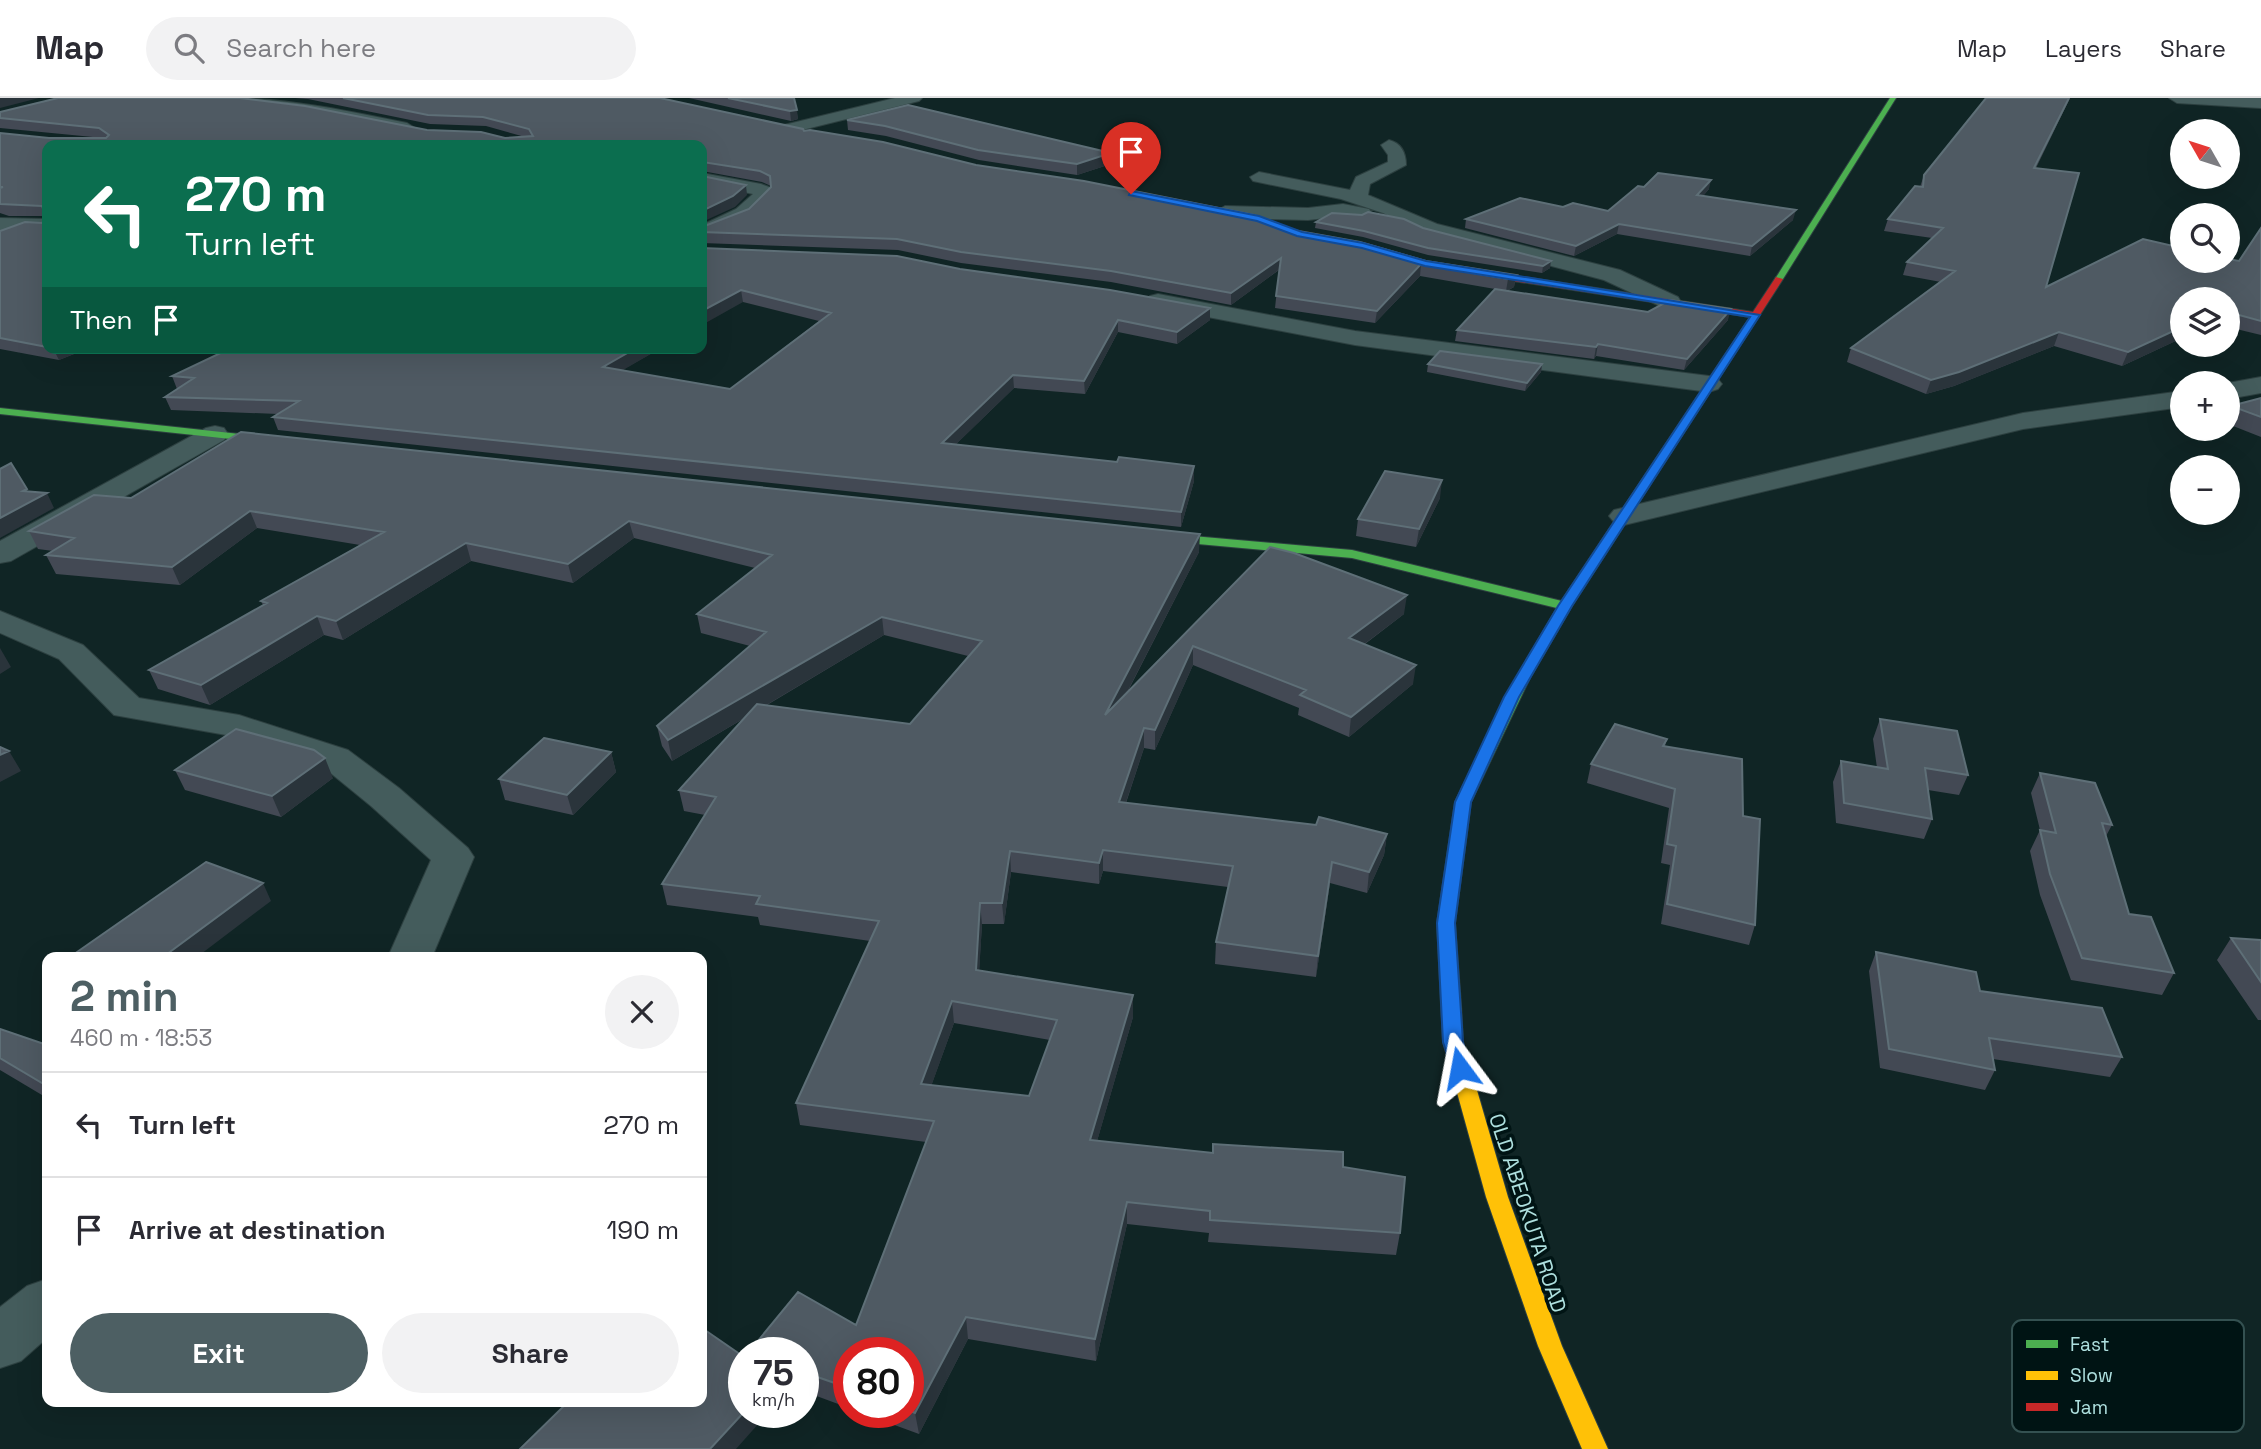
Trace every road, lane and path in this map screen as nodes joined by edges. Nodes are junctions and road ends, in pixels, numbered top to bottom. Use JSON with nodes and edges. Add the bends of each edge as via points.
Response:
{"nodes":[{"id":1,"x":232,"y":98,"type":"edge"},
{"id":2,"x":914,"y":98,"type":"edge"},
{"id":3,"x":1893,"y":98,"type":"edge"},
{"id":4,"x":2177,"y":98,"type":"edge"},
{"id":5,"x":2261,"y":103,"type":"edge"},
{"id":6,"x":784,"y":127,"type":"joint"},
{"id":7,"x":419,"y":130,"type":"edge"},
{"id":8,"x":830,"y":134,"type":"edge"},
{"id":9,"x":1388,"y":145,"type":"dead end"},
{"id":10,"x":1259,"y":177,"type":"dead end"},
{"id":11,"x":707,"y":179,"type":"edge"},
{"id":12,"x":1358,"y":196,"type":"junction"},
{"id":13,"x":1218,"y":211,"type":"joint"},
{"id":14,"x":1406,"y":214,"type":"junction"},
{"id":15,"x":0,"y":224,"type":"edge"},
{"id":16,"x":42,"y":225,"type":"edge"},
{"id":17,"x":707,"y":230,"type":"edge"},
{"id":18,"x":1292,"y":230,"type":"edge"},
{"id":19,"x":1451,"y":269,"type":"edge"},
{"id":20,"x":1137,"y":297,"type":"edge"},
{"id":21,"x":1670,"y":302,"type":"junction"},
{"id":22,"x":1756,"y":315,"type":"junction"},
{"id":23,"x":1709,"y":384,"type":"junction"},
{"id":24,"x":2261,"y":385,"type":"edge"},
{"id":25,"x":2240,"y":389,"type":"edge"},
{"id":26,"x":2170,"y":401,"type":"edge"},
{"id":27,"x":0,"y":411,"type":"edge"},
{"id":28,"x":215,"y":434,"type":"junction"},
{"id":29,"x":298,"y":443,"type":"edge"},
{"id":30,"x":1624,"y":516,"type":"junction"},
{"id":31,"x":1135,"y":535,"type":"edge"},
{"id":32,"x":0,"y":554,"type":"edge"},
{"id":33,"x":1565,"y":606,"type":"junction"},
{"id":34,"x":0,"y":621,"type":"edge"},
{"id":35,"x":412,"y":952,"type":"edge"},
{"id":36,"x":42,"y":1308,"type":"edge"},
{"id":37,"x":0,"y":1342,"type":"edge"},
{"id":38,"x":1595,"y":1449,"type":"edge"}],
"edges":[{"from":1,"to":7,"type":"street","via":[[308,107]]},
{"from":2,"to":6,"type":"street"},
{"from":3,"to":22,"type":"main road","name":"OLD ABEOKUTA ROAD"},
{"from":4,"to":5,"type":"street"},
{"from":6,"to":8,"type":"main road"},
{"from":9,"to":12,"type":"street","via":[[1397,154],[1397,165],[1362,181]]},
{"from":10,"to":12,"type":"street"},
{"from":11,"to":17,"type":"street","via":[[755,188],[762,196],[743,213]]},
{"from":12,"to":14,"type":"street"},
{"from":13,"to":14,"type":"street"},
{"from":13,"to":18,"type":"main road"},
{"from":14,"to":21,"type":"street","via":[[1430,228],[1612,275]]},
{"from":15,"to":16,"type":"street"},
{"from":19,"to":21,"type":"main road"},
{"from":20,"to":23,"type":"street","via":[[1355,338]]},
{"from":21,"to":22,"type":"main road"},
{"from":22,"to":23,"type":"main road","name":"OLD ABEOKUTA ROAD"},
{"from":23,"to":30,"type":"main road","name":"OLD ABEOKUTA ROAD"},
{"from":24,"to":25,"type":"street"},
{"from":26,"to":30,"type":"street","via":[[2023,421]]},
{"from":27,"to":28,"type":"main road"},
{"from":28,"to":29,"type":"main road"},
{"from":28,"to":32,"type":"street"},
{"from":30,"to":33,"type":"main road","name":"OLD ABEOKUTA ROAD"},
{"from":31,"to":33,"type":"main road","via":[[1352,554]]},
{"from":33,"to":38,"type":"main road","name":"OLD ABEOKUTA ROAD","via":[[1511,697],[1463,802],[1446,923],[1453,1042],[1497,1197],[1550,1346]]},
{"from":34,"to":35,"type":"street","via":[[71,652],[128,707],[239,726],[335,758],[385,797],[453,857]]},
{"from":36,"to":37,"type":"street"}]}
